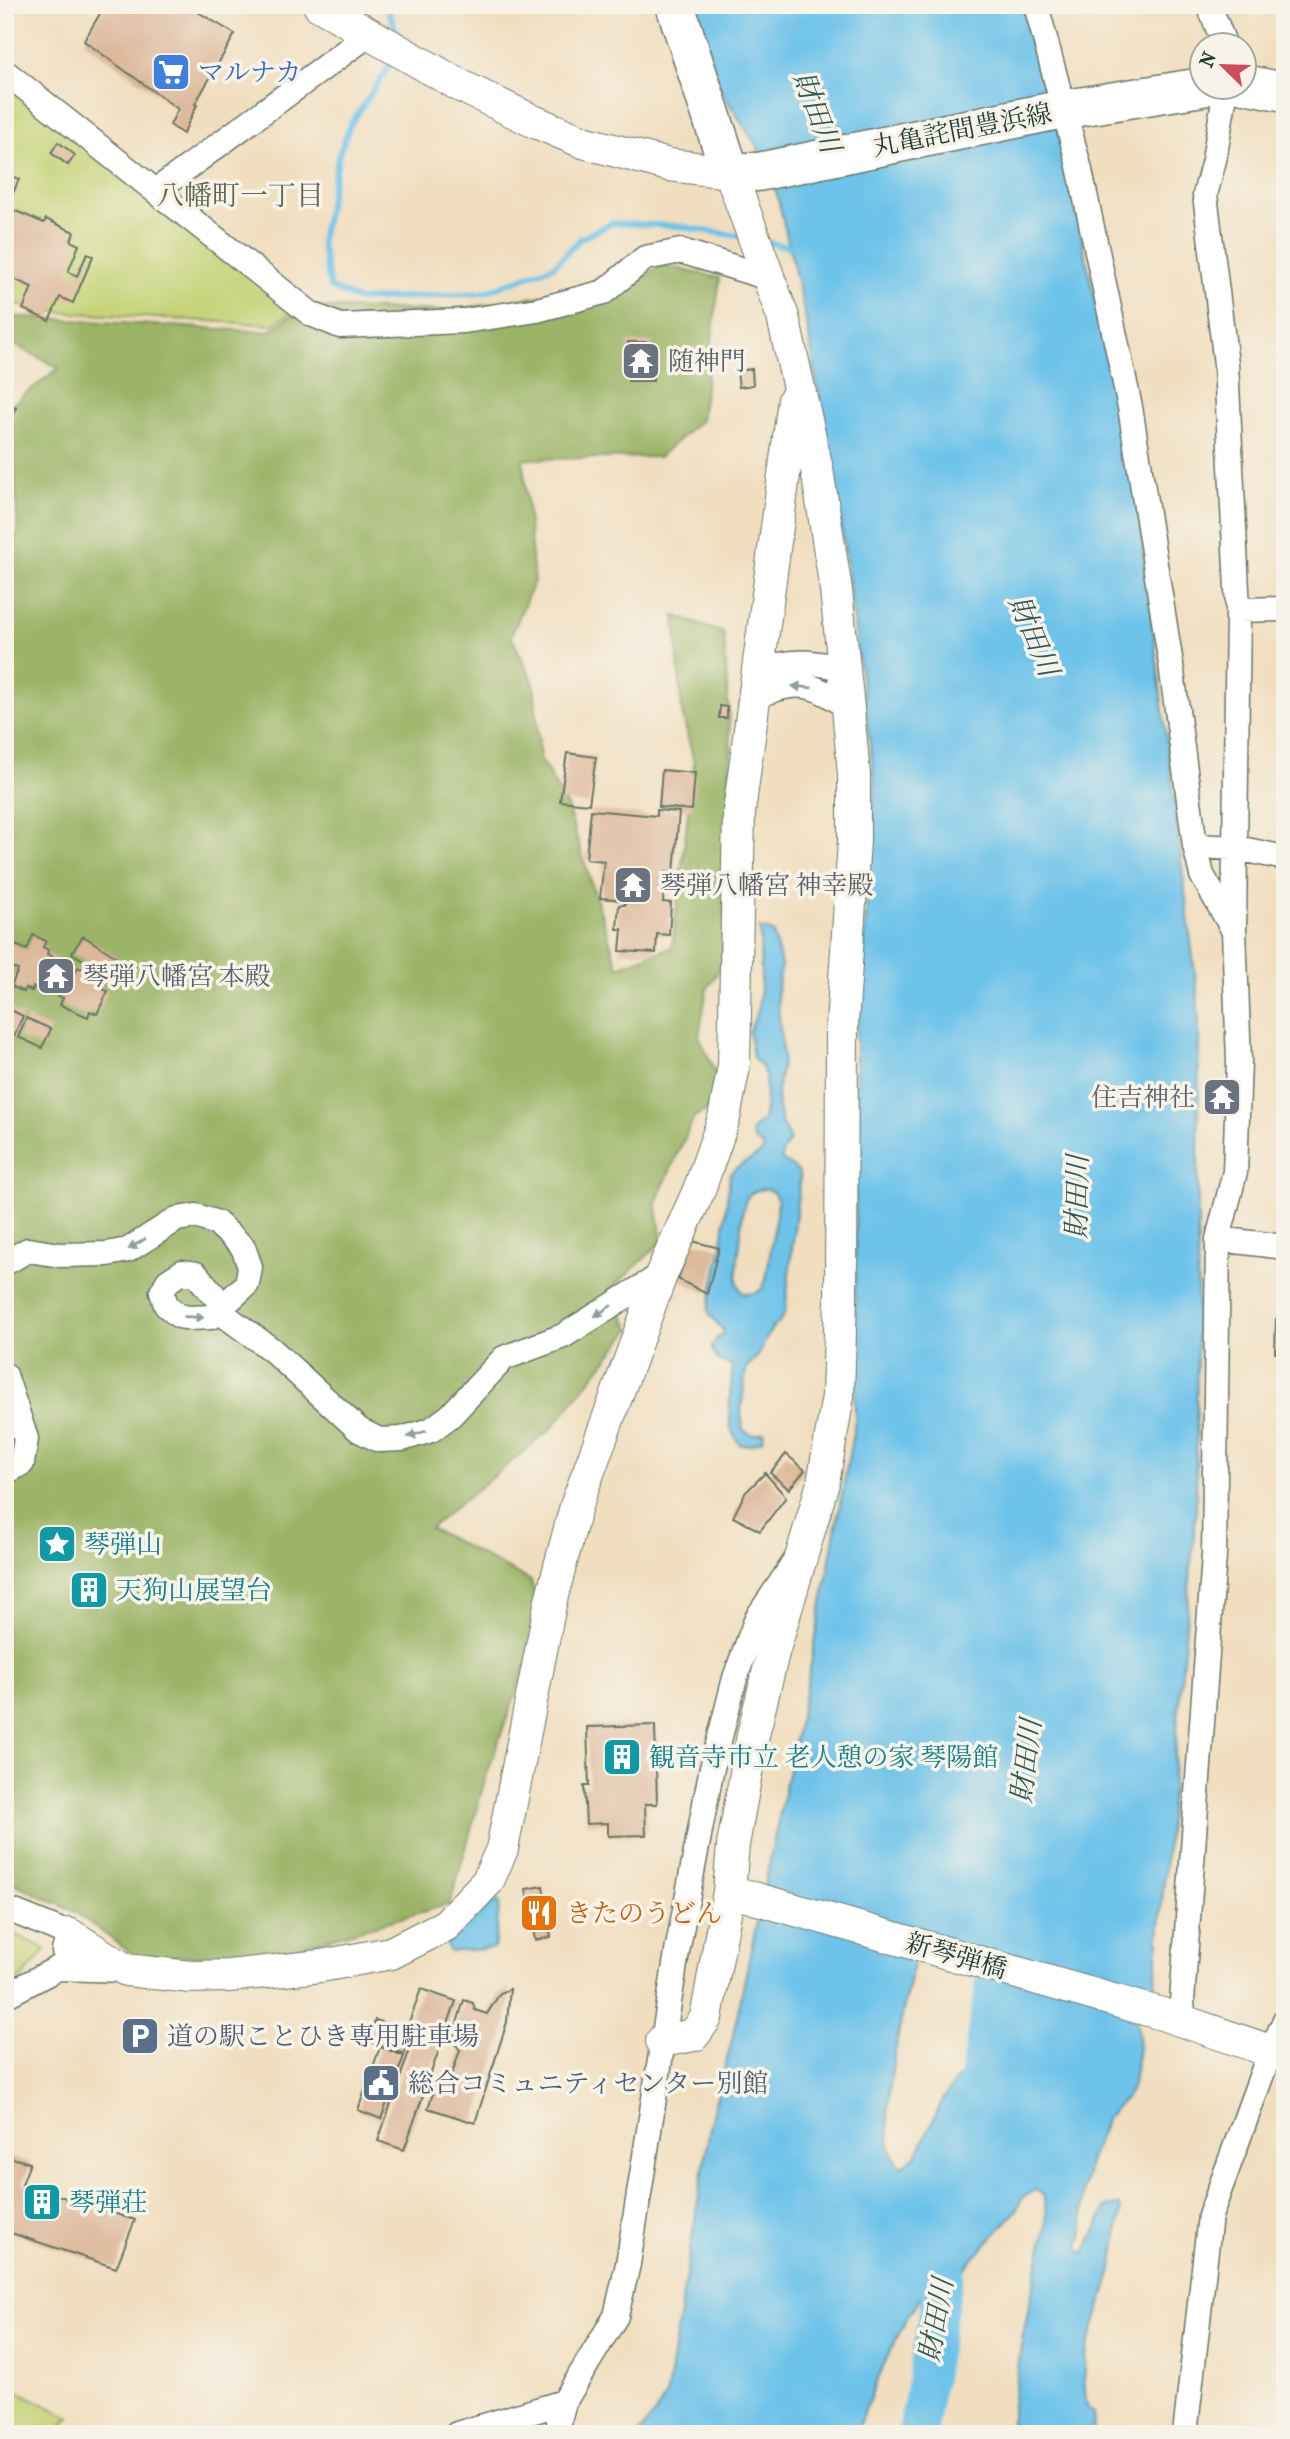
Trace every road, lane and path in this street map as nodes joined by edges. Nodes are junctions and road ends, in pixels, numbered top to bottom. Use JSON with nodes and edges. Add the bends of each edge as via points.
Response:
{"nodes":[{"id":1,"x":319,"y":5,"type":"edge"},
{"id":2,"x":675,"y":5,"type":"edge"},
{"id":3,"x":1036,"y":5,"type":"edge"},
{"id":4,"x":1209,"y":5,"type":"edge"},
{"id":5,"x":1220,"y":32,"type":"edge"},
{"id":6,"x":368,"y":34,"type":"junction"},
{"id":7,"x":5,"y":72,"type":"edge"},
{"id":8,"x":1258,"y":87,"type":"edge"},
{"id":9,"x":1188,"y":89,"type":"edge"},
{"id":10,"x":1285,"y":92,"type":"edge"},
{"id":11,"x":1224,"y":102,"type":"edge"},
{"id":12,"x":1059,"y":110,"type":"junction"},
{"id":13,"x":744,"y":172,"type":"junction"},
{"id":14,"x":157,"y":190,"type":"junction"},
{"id":15,"x":766,"y":268,"type":"junction"},
{"id":16,"x":797,"y":374,"type":"junction"},
{"id":17,"x":1238,"y":610,"type":"junction"},
{"id":18,"x":1285,"y":610,"type":"edge"},
{"id":19,"x":844,"y":668,"type":"junction"},
{"id":20,"x":755,"y":684,"type":"junction"},
{"id":21,"x":848,"y":708,"type":"junction"},
{"id":22,"x":1195,"y":846,"type":"junction"},
{"id":23,"x":1237,"y":848,"type":"junction"},
{"id":24,"x":1285,"y":858,"type":"edge"},
{"id":25,"x":1234,"y":931,"type":"junction"},
{"id":26,"x":1218,"y":1239,"type":"junction"},
{"id":27,"x":1285,"y":1247,"type":"edge"},
{"id":28,"x":5,"y":1263,"type":"edge"},
{"id":29,"x":661,"y":1275,"type":"junction"},
{"id":30,"x":214,"y":1295,"type":"dead end"},
{"id":31,"x":227,"y":1317,"type":"dead end"},
{"id":32,"x":5,"y":1374,"type":"edge"},
{"id":33,"x":5,"y":1469,"type":"edge"},
{"id":34,"x":806,"y":1546,"type":"junction"},
{"id":35,"x":740,"y":1894,"type":"junction"},
{"id":36,"x":5,"y":1908,"type":"edge"},
{"id":37,"x":69,"y":1934,"type":"junction"},
{"id":38,"x":58,"y":1968,"type":"junction"},
{"id":39,"x":126,"y":1970,"type":"junction"},
{"id":40,"x":5,"y":1996,"type":"edge"},
{"id":41,"x":1173,"y":2018,"type":"junction"},
{"id":42,"x":1285,"y":2020,"type":"edge"},
{"id":43,"x":662,"y":2041,"type":"junction"},
{"id":44,"x":1278,"y":2053,"type":"edge"},
{"id":45,"x":564,"y":2402,"type":"junction"},
{"id":46,"x":457,"y":2434,"type":"edge"},
{"id":47,"x":559,"y":2434,"type":"edge"},
{"id":48,"x":1185,"y":2434,"type":"edge"}],
"edges":[{"from":1,"to":6,"type":"street"},
{"from":2,"to":13,"type":"main road"},
{"from":3,"to":12,"type":"street"},
{"from":4,"to":5,"type":"street"},
{"from":6,"to":13,"type":"street","via":[[461,86],[583,142],[669,165]]},
{"from":6,"to":14,"type":"street"},
{"from":7,"to":14,"type":"street"},
{"from":8,"to":10,"type":"main road"},
{"from":9,"to":12,"type":"main road","name":"丸亀詫間豊浜線"},
{"from":11,"to":17,"type":"street","via":[[1205,195],[1226,364]]},
{"from":12,"to":13,"type":"main road","name":"丸亀詫間豊浜線"},
{"from":12,"to":22,"type":"street","via":[[1079,166],[1130,407]]},
{"from":13,"to":15,"type":"street","via":[[746,217]]},
{"from":14,"to":15,"type":"street","via":[[312,314],[340,326],[464,321],[537,310],[604,292],[645,258],[681,251]]},
{"from":15,"to":16,"type":"street"},
{"from":16,"to":19,"type":"street","via":[[830,550]]},
{"from":16,"to":20,"type":"street"},
{"from":17,"to":18,"type":"street"},
{"from":17,"to":23,"type":"street"},
{"from":19,"to":20,"type":"street","via":[[804,661],[779,664]]},
{"from":19,"to":21,"type":"street"},
{"from":21,"to":20,"type":"street","one_way":true,"via":[[811,686]]},
{"from":20,"to":29,"type":"street","via":[[739,812],[734,1066],[724,1118]]},
{"from":21,"to":34,"type":"street","via":[[854,775],[842,1026],[838,1396]]},
{"from":22,"to":23,"type":"street"},
{"from":22,"to":25,"type":"street","via":[[1202,875]]},
{"from":23,"to":24,"type":"street"},
{"from":23,"to":25,"type":"street"},
{"from":25,"to":26,"type":"street","via":[[1239,1061],[1235,1172]]},
{"from":26,"to":27,"type":"street"},
{"from":26,"to":41,"type":"street","via":[[1214,1556],[1182,2002]]},
{"from":30,"to":28,"type":"street","one_way":true,"via":[[196,1274],[182,1272],[168,1281],[162,1293],[166,1305],[178,1315],[211,1317],[247,1284],[250,1267],[243,1247],[217,1223],[196,1216],[177,1219],[128,1250],[60,1255],[28,1250]]},
{"from":29,"to":31,"type":"street","one_way":true,"via":[[563,1336],[504,1357],[450,1416],[430,1430],[402,1439],[379,1440],[359,1430],[272,1350]]},
{"from":29,"to":39,"type":"street","via":[[576,1506],[551,1600],[502,1849],[488,1881],[446,1925],[391,1953],[229,1976]]},
{"from":32,"to":33,"type":"street","via":[[26,1440],[22,1463]]},
{"from":34,"to":35,"type":"street","via":[[753,1735],[733,1844]]},
{"from":34,"to":43,"type":"street","via":[[757,1618],[735,1678],[711,1772]]},
{"from":35,"to":41,"type":"street","name":"新琴弾橋"},
{"from":35,"to":43,"type":"street","via":[[706,2018],[694,2035]]},
{"from":36,"to":37,"type":"street"},
{"from":37,"to":38,"type":"street"},
{"from":37,"to":39,"type":"street"},
{"from":38,"to":39,"type":"street"},
{"from":38,"to":40,"type":"street"},
{"from":41,"to":44,"type":"street","name":"新琴弾橋"},
{"from":42,"to":44,"type":"street"},
{"from":43,"to":45,"type":"street","via":[[616,2316]]},
{"from":44,"to":48,"type":"street","via":[[1210,2216]]},
{"from":45,"to":46,"type":"street"},
{"from":45,"to":47,"type":"street"}]}
